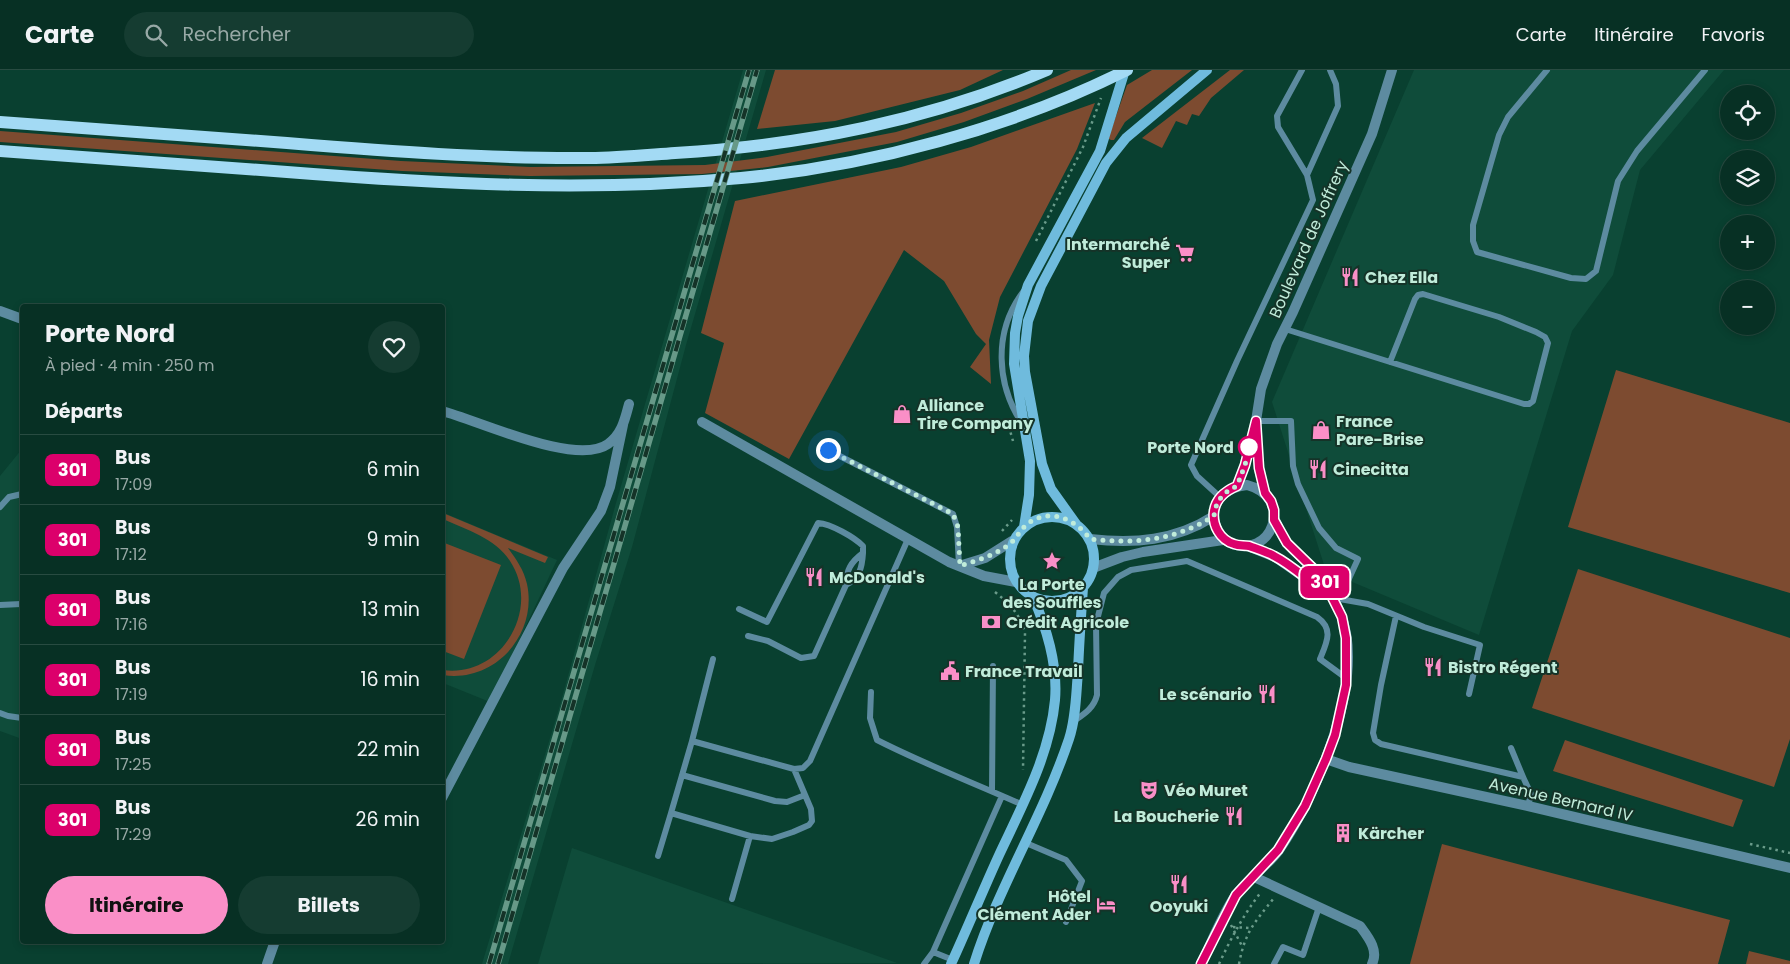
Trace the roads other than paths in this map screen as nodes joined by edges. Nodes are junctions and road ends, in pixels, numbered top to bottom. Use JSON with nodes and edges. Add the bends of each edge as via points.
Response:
{"nodes":[{"id":1,"x":1047,"y":70,"type":"edge"},
{"id":2,"x":1126,"y":70,"type":"edge"},
{"id":3,"x":1207,"y":70,"type":"edge"},
{"id":4,"x":1302,"y":70,"type":"edge"},
{"id":5,"x":1330,"y":70,"type":"edge"},
{"id":6,"x":1392,"y":70,"type":"edge"},
{"id":7,"x":1547,"y":70,"type":"edge"},
{"id":8,"x":1705,"y":70,"type":"edge"},
{"id":9,"x":0,"y":122,"type":"edge"},
{"id":10,"x":0,"y":151,"type":"edge"},
{"id":11,"x":1307,"y":175,"type":"junction"},
{"id":12,"x":0,"y":311,"type":"edge"},
{"id":13,"x":20,"y":318,"type":"edge"},
{"id":14,"x":1285,"y":329,"type":"junction"},
{"id":15,"x":1390,"y":362,"type":"junction"},
{"id":16,"x":629,"y":404,"type":"dead end"},
{"id":17,"x":445,"y":412,"type":"edge"},
{"id":18,"x":1256,"y":421,"type":"junction"},
{"id":19,"x":702,"y":422,"type":"dead end"},
{"id":20,"x":623,"y":425,"type":"junction"},
{"id":21,"x":828,"y":450,"type":"dead end"},
{"id":22,"x":1237,"y":486,"type":"junction"},
{"id":23,"x":1265,"y":493,"type":"junction"},
{"id":24,"x":20,"y":494,"type":"edge"},
{"id":25,"x":1220,"y":497,"type":"junction"},
{"id":26,"x":0,"y":507,"type":"edge"},
{"id":27,"x":1214,"y":516,"type":"junction"},
{"id":28,"x":1274,"y":520,"type":"junction"},
{"id":29,"x":1076,"y":524,"type":"junction"},
{"id":30,"x":1024,"y":527,"type":"junction"},
{"id":31,"x":908,"y":539,"type":"junction"},
{"id":32,"x":1090,"y":539,"type":"junction"},
{"id":33,"x":1224,"y":540,"type":"junction"},
{"id":34,"x":1012,"y":541,"type":"junction"},
{"id":35,"x":1248,"y":546,"type":"junction"},
{"id":36,"x":862,"y":552,"type":"junction"},
{"id":37,"x":960,"y":566,"type":"junction"},
{"id":38,"x":1093,"y":568,"type":"junction"},
{"id":39,"x":1016,"y":582,"type":"junction"},
{"id":40,"x":846,"y":585,"type":"junction"},
{"id":41,"x":1083,"y":588,"type":"junction"},
{"id":42,"x":1033,"y":597,"type":"junction"},
{"id":43,"x":1334,"y":598,"type":"junction"},
{"id":44,"x":20,"y":604,"type":"edge"},
{"id":45,"x":0,"y":605,"type":"edge"},
{"id":46,"x":739,"y":609,"type":"dead end"},
{"id":47,"x":1396,"y":616,"type":"junction"},
{"id":48,"x":748,"y":636,"type":"dead end"},
{"id":49,"x":713,"y":659,"type":"dead end"},
{"id":50,"x":993,"y":666,"type":"dead end"},
{"id":51,"x":1346,"y":678,"type":"junction"},
{"id":52,"x":871,"y":692,"type":"dead end"},
{"id":53,"x":1469,"y":694,"type":"dead end"},
{"id":54,"x":0,"y":713,"type":"edge"},
{"id":55,"x":20,"y":718,"type":"edge"},
{"id":56,"x":1074,"y":721,"type":"junction"},
{"id":57,"x":692,"y":741,"type":"junction"},
{"id":58,"x":1511,"y":748,"type":"dead end"},
{"id":59,"x":1326,"y":759,"type":"junction"},
{"id":60,"x":794,"y":769,"type":"junction"},
{"id":61,"x":682,"y":775,"type":"junction"},
{"id":62,"x":1523,"y":778,"type":"junction"},
{"id":63,"x":992,"y":791,"type":"junction"},
{"id":64,"x":445,"y":792,"type":"edge"},
{"id":65,"x":805,"y":795,"type":"junction"},
{"id":66,"x":1002,"y":796,"type":"junction"},
{"id":67,"x":1023,"y":805,"type":"junction"},
{"id":68,"x":1528,"y":806,"type":"junction"},
{"id":69,"x":671,"y":813,"type":"junction"},
{"id":70,"x":750,"y":836,"type":"junction"},
{"id":71,"x":1026,"y":843,"type":"junction"},
{"id":72,"x":658,"y":856,"type":"dead end"},
{"id":73,"x":1790,"y":868,"type":"edge"},
{"id":74,"x":1254,"y":877,"type":"junction"},
{"id":75,"x":732,"y":899,"type":"dead end"},
{"id":76,"x":1319,"y":907,"type":"junction"},
{"id":77,"x":1066,"y":922,"type":"dead end"},
{"id":78,"x":274,"y":944,"type":"edge"},
{"id":79,"x":933,"y":952,"type":"junction"},
{"id":80,"x":952,"y":962,"type":"edge"},
{"id":81,"x":267,"y":964,"type":"edge"},
{"id":82,"x":924,"y":964,"type":"edge"},
{"id":83,"x":974,"y":964,"type":"edge"},
{"id":84,"x":1201,"y":964,"type":"edge"},
{"id":85,"x":1274,"y":964,"type":"edge"},
{"id":86,"x":1372,"y":964,"type":"edge"}],
"edges":[{"from":1,"to":9,"type":"main road","via":[[944,108],[814,138],[709,151],[592,158],[350,148]]},
{"from":2,"to":10,"type":"main road","via":[[999,123],[948,138],[822,167],[744,178],[585,186],[460,183]]},
{"from":2,"to":30,"type":"main road","via":[[1100,150],[1028,285],[1018,316],[1013,351],[1015,378],[1030,461],[1030,494]]},
{"from":3,"to":29,"type":"main road","via":[[1126,138],[1106,163],[1041,286],[1028,321],[1025,372],[1042,464],[1051,490]]},
{"from":4,"to":11,"type":"lane","via":[[1276,116],[1278,127]]},
{"from":5,"to":11,"type":"lane","via":[[1336,84],[1338,106]]},
{"from":6,"to":14,"type":"street","name":"Boulevard de Joffrery","via":[[1372,134]]},
{"from":7,"to":8,"type":"lane","via":[[1508,117],[1499,135],[1474,225],[1473,241],[1477,252],[1571,278],[1586,279],[1596,271],[1618,181],[1637,151]]},
{"from":11,"to":25,"type":"lane","via":[[1313,200],[1191,465],[1197,476]]},
{"from":12,"to":13,"type":"street"},
{"from":14,"to":15,"type":"lane"},
{"from":14,"to":18,"type":"street","name":"Boulevard de Joffrery","via":[[1261,389]]},
{"from":15,"to":15,"type":"lane","via":[[1529,404],[1533,401],[1548,343],[1536,332],[1423,294],[1415,299]]},
{"from":16,"to":20,"type":"street"},
{"from":17,"to":20,"type":"street","via":[[532,441],[576,451],[593,450],[608,444]]},
{"from":18,"to":22,"type":"street","name":"Boulevard de Joffrery"},
{"from":18,"to":23,"type":"street","name":"Boulevard de Joffrery","via":[[1259,468]]},
{"from":18,"to":43,"type":"lane","via":[[1291,421],[1293,466],[1319,528],[1336,548],[1358,559]]},
{"from":19,"to":31,"type":"street"},
{"from":20,"to":64,"type":"street","via":[[610,487],[601,511],[563,568]]},
{"from":21,"to":37,"type":"lane","via":[[953,514],[958,527]]},
{"from":22,"to":23,"type":"street","via":[[1252,486]]},
{"from":22,"to":25,"type":"street"},
{"from":23,"to":28,"type":"street","via":[[1274,510]]},
{"from":24,"to":26,"type":"lane","via":[[9,497]]},
{"from":25,"to":27,"type":"street"},
{"from":27,"to":32,"type":"street","via":[[1196,528],[1170,536],[1120,542]]},
{"from":27,"to":33,"type":"street"},
{"from":28,"to":35,"type":"street","via":[[1266,538]]},
{"from":28,"to":43,"type":"street","via":[[1287,543],[1322,577]]},
{"from":29,"to":30,"type":"main road","via":[[1058,516],[1048,516]]},
{"from":29,"to":32,"type":"main road"},
{"from":30,"to":34,"type":"main road"},
{"from":31,"to":37,"type":"street"},
{"from":31,"to":60,"type":"lane","via":[[810,761],[799,770]]},
{"from":32,"to":38,"type":"main road"},
{"from":33,"to":35,"type":"street"},
{"from":33,"to":38,"type":"street","via":[[1143,552]]},
{"from":34,"to":37,"type":"street","via":[[985,558]]},
{"from":34,"to":39,"type":"main road","via":[[1009,556]]},
{"from":35,"to":43,"type":"street","via":[[1275,556]]},
{"from":36,"to":40,"type":"lane","via":[[853,560],[846,574]]},
{"from":36,"to":40,"type":"lane","via":[[862,568],[856,580]]},
{"from":36,"to":46,"type":"lane","via":[[857,540],[825,523],[818,523],[767,622]]},
{"from":37,"to":39,"type":"street","via":[[984,576]]},
{"from":38,"to":41,"type":"main road"},
{"from":39,"to":42,"type":"main road"},
{"from":40,"to":48,"type":"lane","via":[[814,656],[801,658],[768,641]]},
{"from":41,"to":42,"type":"main road","via":[[1059,600]]},
{"from":41,"to":56,"type":"main road"},
{"from":42,"to":67,"type":"main road","via":[[1046,626],[1054,660],[1056,698],[1046,748]]},
{"from":43,"to":47,"type":"lane","via":[[1368,604]]},
{"from":43,"to":51,"type":"street","via":[[1346,638]]},
{"from":44,"to":45,"type":"lane"},
{"from":47,"to":53,"type":"lane","via":[[1480,645]]},
{"from":47,"to":62,"type":"lane","via":[[1381,685],[1374,740]]},
{"from":49,"to":57,"type":"lane"},
{"from":50,"to":63,"type":"lane"},
{"from":51,"to":56,"type":"lane","via":[[1320,659],[1328,630],[1317,616],[1187,561],[1131,570],[1118,577],[1104,593],[1096,624],[1097,695],[1090,710]]},
{"from":51,"to":59,"type":"street","via":[[1335,735]]},
{"from":52,"to":63,"type":"lane","via":[[870,718],[877,740]]},
{"from":54,"to":55,"type":"lane"},
{"from":56,"to":71,"type":"main road"},
{"from":57,"to":60,"type":"lane"},
{"from":57,"to":61,"type":"lane"},
{"from":58,"to":62,"type":"lane"},
{"from":59,"to":68,"type":"street","name":"Avenue Bernard IV"},
{"from":59,"to":74,"type":"street","via":[[1305,806],[1278,850]]},
{"from":60,"to":65,"type":"lane"},
{"from":61,"to":65,"type":"lane","via":[[775,801],[787,802]]},
{"from":61,"to":69,"type":"lane"},
{"from":62,"to":68,"type":"lane","via":[[1531,794]]},
{"from":63,"to":66,"type":"lane"},
{"from":65,"to":70,"type":"lane","via":[[812,816],[809,825],[772,839]]},
{"from":66,"to":67,"type":"lane"},
{"from":66,"to":79,"type":"lane"},
{"from":67,"to":80,"type":"main road"},
{"from":68,"to":73,"type":"street","name":"Avenue Bernard IV"},
{"from":69,"to":70,"type":"lane"},
{"from":69,"to":72,"type":"lane"},
{"from":70,"to":75,"type":"lane"},
{"from":71,"to":77,"type":"lane","via":[[1066,860],[1082,881]]},
{"from":71,"to":83,"type":"main road","via":[[984,932]]},
{"from":74,"to":76,"type":"street"},
{"from":74,"to":84,"type":"street","via":[[1236,895]]},
{"from":76,"to":85,"type":"lane","via":[[1303,955],[1283,947]]},
{"from":76,"to":86,"type":"street","via":[[1360,926],[1370,940],[1375,958]]},
{"from":78,"to":81,"type":"street"},
{"from":79,"to":80,"type":"lane"},
{"from":79,"to":82,"type":"lane"}]}
